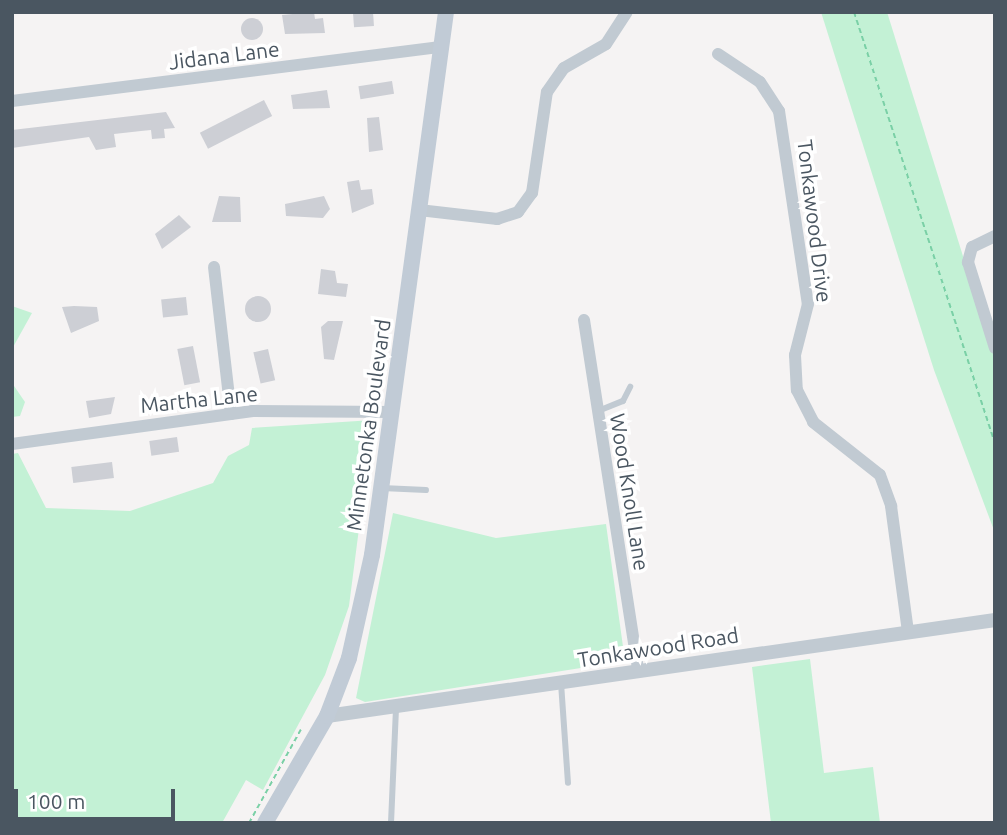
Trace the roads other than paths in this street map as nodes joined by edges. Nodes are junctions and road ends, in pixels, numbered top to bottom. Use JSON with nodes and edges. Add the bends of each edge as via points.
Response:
{"nodes":[{"id":1,"x":446,"y":12,"type":"edge"},
{"id":2,"x":626,"y":12,"type":"edge"},
{"id":3,"x":441,"y":47,"type":"junction"},
{"id":4,"x":718,"y":54,"type":"dead end"},
{"id":5,"x":12,"y":101,"type":"edge"},
{"id":6,"x":419,"y":210,"type":"junction"},
{"id":7,"x":995,"y":236,"type":"edge"},
{"id":8,"x":214,"y":267,"type":"dead end"},
{"id":9,"x":584,"y":320,"type":"dead end"},
{"id":10,"x":995,"y":348,"type":"edge"},
{"id":11,"x":630,"y":387,"type":"dead end"},
{"id":12,"x":598,"y":411,"type":"junction"},
{"id":13,"x":392,"y":412,"type":"junction"},
{"id":14,"x":231,"y":414,"type":"junction"},
{"id":15,"x":12,"y":444,"type":"edge"},
{"id":16,"x":381,"y":488,"type":"junction"},
{"id":17,"x":426,"y":490,"type":"dead end"},
{"id":18,"x":995,"y":620,"type":"edge"},
{"id":19,"x":908,"y":631,"type":"junction"},
{"id":20,"x":638,"y":669,"type":"junction"},
{"id":21,"x":561,"y":683,"type":"junction"},
{"id":22,"x":396,"y":706,"type":"junction"},
{"id":23,"x":327,"y":716,"type":"junction"},
{"id":24,"x":568,"y":783,"type":"dead end"},
{"id":25,"x":265,"y":823,"type":"edge"},
{"id":26,"x":391,"y":823,"type":"edge"}],
"edges":[{"from":1,"to":3,"type":"main road","name":"Minnetonka Boulevard"},
{"from":2,"to":6,"type":"street","via":[[606,44],[564,68],[547,92],[532,193],[518,212],[497,219]]},
{"from":3,"to":5,"type":"street","name":"Jidana Lane"},
{"from":3,"to":6,"type":"main road","name":"Minnetonka Boulevard"},
{"from":4,"to":19,"type":"street","name":"Tonkawood Drive","via":[[760,82],[779,111],[808,304],[795,355],[797,390],[813,422],[870,462],[887,490]]},
{"from":6,"to":13,"type":"main road","name":"Minnetonka Boulevard"},
{"from":7,"to":10,"type":"street","via":[[972,247],[968,262]]},
{"from":8,"to":14,"type":"street"},
{"from":9,"to":12,"type":"street","name":"Wood Knoll Lane"},
{"from":11,"to":12,"type":"lane","via":[[624,401]]},
{"from":12,"to":20,"type":"street","name":"Wood Knoll Lane"},
{"from":13,"to":14,"type":"street","name":"Martha Lane"},
{"from":13,"to":16,"type":"main road","name":"Minnetonka Boulevard"},
{"from":14,"to":15,"type":"street","name":"Martha Lane"},
{"from":16,"to":17,"type":"lane"},
{"from":16,"to":23,"type":"main road","name":"Minnetonka Boulevard","via":[[349,658]]},
{"from":18,"to":19,"type":"street","name":"Tonkawood Road"},
{"from":19,"to":20,"type":"street","name":"Tonkawood Road"},
{"from":20,"to":21,"type":"street","name":"Tonkawood Road"},
{"from":21,"to":22,"type":"street","name":"Tonkawood Road"},
{"from":21,"to":24,"type":"lane"},
{"from":22,"to":23,"type":"street","name":"Tonkawood Road"},
{"from":22,"to":26,"type":"lane"},
{"from":23,"to":25,"type":"main road","name":"Minnetonka Boulevard"}]}
